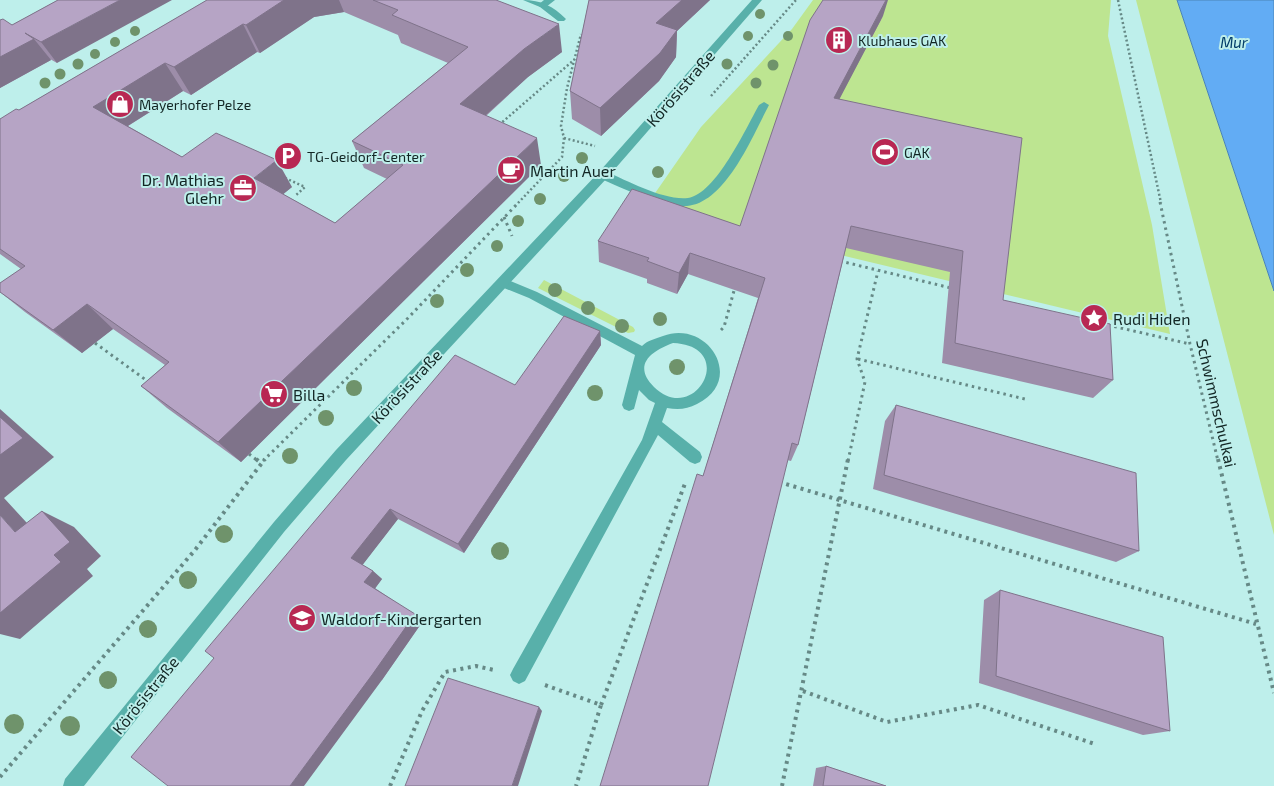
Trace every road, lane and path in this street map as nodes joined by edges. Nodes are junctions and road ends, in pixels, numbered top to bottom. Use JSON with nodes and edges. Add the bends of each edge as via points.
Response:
{"nodes":[{"id":1,"x":528,"y":0,"type":"edge"},
{"id":2,"x":757,"y":0,"type":"edge"},
{"id":3,"x":796,"y":0,"type":"edge"},
{"id":4,"x":1118,"y":0,"type":"edge"},
{"id":5,"x":546,"y":3,"type":"edge"},
{"id":6,"x":562,"y":19,"type":"joint"},
{"id":7,"x":576,"y":59,"type":"junction"},
{"id":8,"x":711,"y":96,"type":"dead end"},
{"id":9,"x":764,"y":105,"type":"dead end"},
{"id":10,"x":497,"y":127,"type":"edge"},
{"id":11,"x":564,"y":138,"type":"junction"},
{"id":12,"x":598,"y":147,"type":"dead end"},
{"id":13,"x":279,"y":175,"type":"edge"},
{"id":14,"x":603,"y":175,"type":"junction"},
{"id":15,"x":295,"y":196,"type":"dead end"},
{"id":16,"x":840,"y":261,"type":"edge"},
{"id":17,"x":878,"y":271,"type":"junction"},
{"id":18,"x":503,"y":283,"type":"junction"},
{"id":19,"x":736,"y":285,"type":"edge"},
{"id":20,"x":953,"y":288,"type":"dead end"},
{"id":21,"x":1105,"y":324,"type":"edge"},
{"id":22,"x":717,"y":334,"type":"dead end"},
{"id":23,"x":95,"y":343,"type":"edge"},
{"id":24,"x":1190,"y":344,"type":"junction"},
{"id":25,"x":857,"y":358,"type":"junction"},
{"id":26,"x":641,"y":359,"type":"junction"},
{"id":27,"x":151,"y":383,"type":"edge"},
{"id":28,"x":1025,"y":399,"type":"dead end"},
{"id":29,"x":663,"y":401,"type":"junction"},
{"id":30,"x":629,"y":406,"type":"dead end"},
{"id":31,"x":654,"y":424,"type":"junction"},
{"id":32,"x":249,"y":454,"type":"dead end"},
{"id":33,"x":695,"y":457,"type":"joint"},
{"id":34,"x":261,"y":463,"type":"junction"},
{"id":35,"x":772,"y":480,"type":"edge"},
{"id":36,"x":839,"y":499,"type":"junction"},
{"id":37,"x":1256,"y":624,"type":"junction"},
{"id":38,"x":519,"y":675,"type":"junction"},
{"id":39,"x":802,"y":691,"type":"junction"},
{"id":40,"x":1274,"y":693,"type":"edge"},
{"id":41,"x":601,"y":705,"type":"junction"},
{"id":42,"x":1095,"y":744,"type":"dead end"},
{"id":43,"x":0,"y":777,"type":"edge"},
{"id":44,"x":72,"y":786,"type":"edge"},
{"id":45,"x":390,"y":786,"type":"edge"},
{"id":46,"x":576,"y":786,"type":"edge"},
{"id":47,"x":782,"y":786,"type":"edge"}],
"edges":[{"from":1,"to":5,"type":"street"},
{"from":2,"to":14,"type":"street","name":"Körösistraße"},
{"from":3,"to":8,"type":"path"},
{"from":4,"to":24,"type":"path","name":"Schwimmschulkai"},
{"from":5,"to":6,"type":"street"},
{"from":6,"to":7,"type":"path","via":[[582,32]]},
{"from":7,"to":10,"type":"path"},
{"from":7,"to":11,"type":"path","via":[[561,126]]},
{"from":9,"to":14,"type":"street","via":[[721,181],[703,197],[687,202],[666,198]]},
{"from":11,"to":12,"type":"path"},
{"from":11,"to":34,"type":"path","via":[[562,157],[408,318]]},
{"from":13,"to":15,"type":"path","via":[[305,187]]},
{"from":14,"to":18,"type":"street","name":"Körösistraße"},
{"from":16,"to":17,"type":"path"},
{"from":17,"to":20,"type":"path"},
{"from":17,"to":25,"type":"path"},
{"from":18,"to":26,"type":"street","via":[[533,295]]},
{"from":18,"to":44,"type":"street","name":"Körösistraße","via":[[341,455]]},
{"from":19,"to":22,"type":"path","via":[[724,328]]},
{"from":21,"to":24,"type":"path"},
{"from":23,"to":27,"type":"path"},
{"from":24,"to":37,"type":"path","name":"Schwimmschulkai"},
{"from":25,"to":28,"type":"path"},
{"from":25,"to":36,"type":"path","via":[[865,382]]},
{"from":26,"to":29,"type":"street","via":[[639,376],[643,387]]},
{"from":26,"to":29,"type":"street","via":[[660,340],[672,338],[695,342],[711,357],[714,378],[710,388],[689,402]]},
{"from":26,"to":30,"type":"street"},
{"from":29,"to":31,"type":"street"},
{"from":31,"to":33,"type":"street"},
{"from":31,"to":38,"type":"street","via":[[648,442]]},
{"from":32,"to":34,"type":"path"},
{"from":33,"to":41,"type":"path"},
{"from":34,"to":43,"type":"path","via":[[195,550]]},
{"from":35,"to":36,"type":"path"},
{"from":36,"to":37,"type":"path"},
{"from":36,"to":39,"type":"path"},
{"from":37,"to":40,"type":"path","name":"Schwimmschulkai"},
{"from":38,"to":41,"type":"path"},
{"from":38,"to":45,"type":"path","via":[[476,666],[445,672],[422,711]]},
{"from":39,"to":42,"type":"path","via":[[887,722],[978,705]]},
{"from":39,"to":47,"type":"path"},
{"from":41,"to":46,"type":"path"}]}
